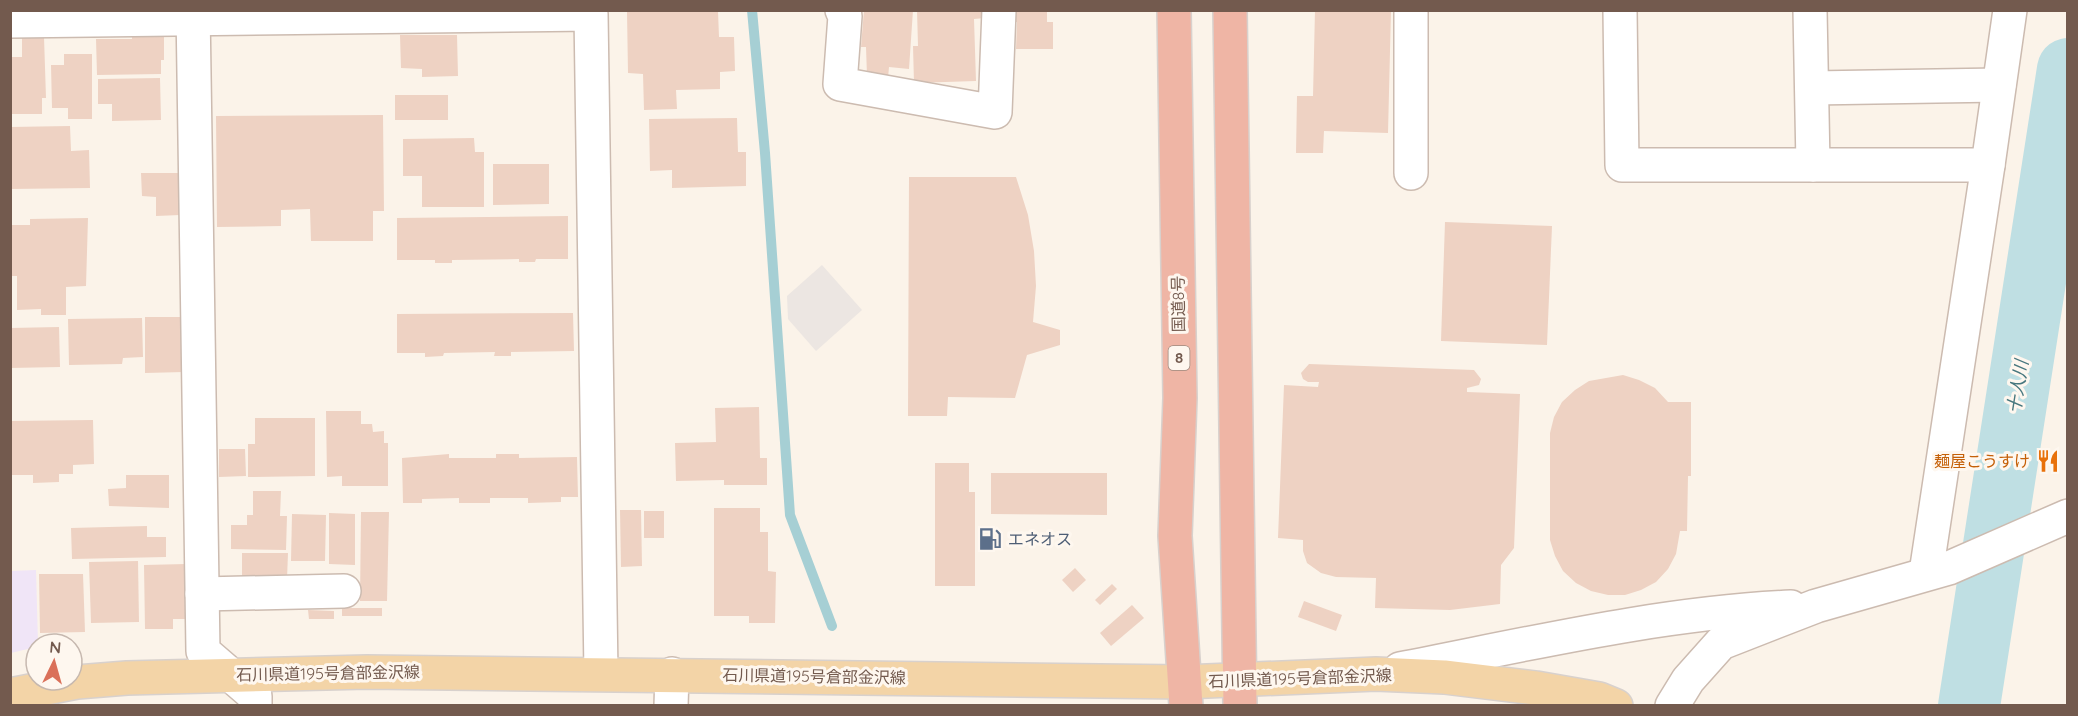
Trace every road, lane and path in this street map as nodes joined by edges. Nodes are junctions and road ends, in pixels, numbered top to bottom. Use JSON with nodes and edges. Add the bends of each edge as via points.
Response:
{"nodes":[{"id":1,"x":842,"y":10,"type":"edge"},
{"id":2,"x":999,"y":10,"type":"edge"},
{"id":3,"x":1174,"y":10,"type":"edge"},
{"id":4,"x":1230,"y":10,"type":"edge"},
{"id":5,"x":1411,"y":10,"type":"edge"},
{"id":6,"x":1620,"y":10,"type":"edge"},
{"id":7,"x":1810,"y":10,"type":"edge"},
{"id":8,"x":2010,"y":10,"type":"edge"},
{"id":9,"x":591,"y":12,"type":"edge"},
{"id":10,"x":454,"y":13,"type":"edge"},
{"id":11,"x":193,"y":14,"type":"edge"},
{"id":12,"x":10,"y":21,"type":"edge"},
{"id":13,"x":1999,"y":85,"type":"junction"},
{"id":14,"x":1812,"y":88,"type":"junction"},
{"id":15,"x":1813,"y":165,"type":"junction"},
{"id":16,"x":1988,"y":165,"type":"junction"},
{"id":17,"x":1411,"y":173,"type":"dead end"},
{"id":18,"x":2060,"y":520,"type":"edge"},
{"id":19,"x":1937,"y":571,"type":"junction"},
{"id":20,"x":344,"y":591,"type":"dead end"},
{"id":21,"x":202,"y":594,"type":"junction"},
{"id":22,"x":1816,"y":606,"type":"junction"},
{"id":23,"x":601,"y":673,"type":"junction"},
{"id":24,"x":230,"y":674,"type":"junction"},
{"id":25,"x":1376,"y":674,"type":"junction"},
{"id":26,"x":672,"y":690,"type":"edge"},
{"id":27,"x":1239,"y":692,"type":"edge"},
{"id":28,"x":1185,"y":693,"type":"edge"},
{"id":29,"x":10,"y":694,"type":"edge"},
{"id":30,"x":255,"y":705,"type":"edge"},
{"id":31,"x":1616,"y":705,"type":"edge"},
{"id":32,"x":1672,"y":705,"type":"edge"}],
"edges":[{"from":1,"to":2,"type":"street","via":[[845,16],[840,84],[995,112]]},
{"from":3,"to":28,"type":"highway","name":"国道8号","number":"8","via":[[1180,398],[1175,536]]},
{"from":4,"to":27,"type":"highway"},
{"from":5,"to":17,"type":"street"},
{"from":6,"to":15,"type":"street","via":[[1622,165]]},
{"from":7,"to":14,"type":"street"},
{"from":8,"to":13,"type":"street"},
{"from":9,"to":10,"type":"street"},
{"from":9,"to":23,"type":"street"},
{"from":10,"to":11,"type":"street"},
{"from":11,"to":12,"type":"street"},
{"from":11,"to":21,"type":"street"},
{"from":13,"to":14,"type":"street"},
{"from":13,"to":16,"type":"street"},
{"from":14,"to":15,"type":"street"},
{"from":15,"to":16,"type":"street"},
{"from":16,"to":19,"type":"street"},
{"from":18,"to":19,"type":"street"},
{"from":19,"to":22,"type":"street"},
{"from":20,"to":21,"type":"street"},
{"from":21,"to":24,"type":"street","via":[[203,651]]},
{"from":22,"to":25,"type":"street","via":[[1730,610]]},
{"from":22,"to":32,"type":"street","via":[[1721,643]]},
{"from":23,"to":24,"type":"main road","name":"石川県道195号倉部金沢線"},
{"from":23,"to":26,"type":"main road","name":"石川県道195号倉部金沢線"},
{"from":24,"to":29,"type":"main road","name":"石川県道195号倉部金沢線","via":[[77,682]]},
{"from":24,"to":30,"type":"street","via":[[255,696]]},
{"from":25,"to":27,"type":"main road","name":"石川県道195号倉部金沢線"},
{"from":25,"to":31,"type":"main road","name":"石川県道195号倉部金沢線","via":[[1536,687]]},
{"from":26,"to":28,"type":"main road","name":"石川県道195号倉部金沢線"},
{"from":27,"to":28,"type":"main road","name":"石川県道195号倉部金沢線"}]}
